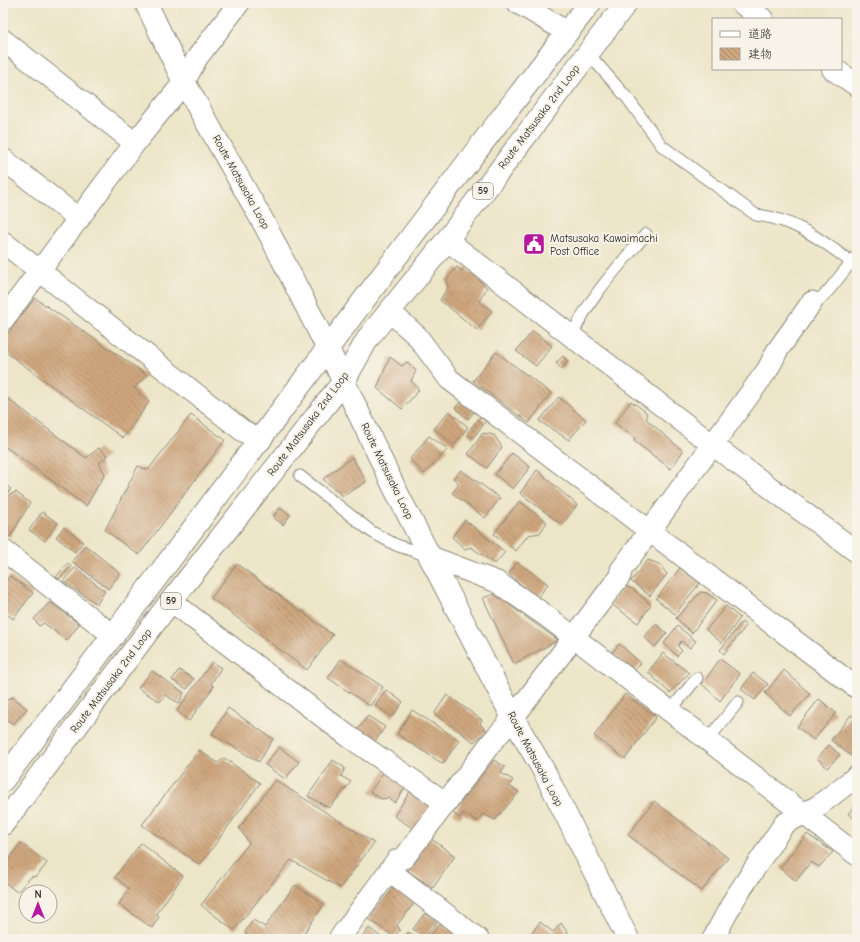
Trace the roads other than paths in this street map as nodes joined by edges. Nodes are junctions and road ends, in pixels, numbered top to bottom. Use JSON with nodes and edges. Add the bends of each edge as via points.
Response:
{"nodes":[{"id":1,"x":146,"y":3,"type":"edge"},
{"id":2,"x":239,"y":3,"type":"edge"},
{"id":3,"x":518,"y":3,"type":"edge"},
{"id":4,"x":590,"y":3,"type":"edge"},
{"id":5,"x":626,"y":3,"type":"edge"},
{"id":6,"x":742,"y":3,"type":"edge"},
{"id":7,"x":761,"y":18,"type":"edge"},
{"id":8,"x":567,"y":32,"type":"junction"},
{"id":9,"x":3,"y":40,"type":"edge"},
{"id":10,"x":587,"y":52,"type":"junction"},
{"id":11,"x":834,"y":70,"type":"edge"},
{"id":12,"x":184,"y":82,"type":"junction"},
{"id":13,"x":857,"y":85,"type":"edge"},
{"id":14,"x":135,"y":143,"type":"junction"},
{"id":15,"x":3,"y":160,"type":"edge"},
{"id":16,"x":79,"y":219,"type":"junction"},
{"id":17,"x":646,"y":234,"type":"dead end"},
{"id":18,"x":447,"y":240,"type":"junction"},
{"id":19,"x":3,"y":242,"type":"edge"},
{"id":20,"x":854,"y":259,"type":"edge"},
{"id":21,"x":39,"y":270,"type":"junction"},
{"id":22,"x":812,"y":302,"type":"joint"},
{"id":23,"x":389,"y":311,"type":"junction"},
{"id":24,"x":3,"y":320,"type":"edge"},
{"id":25,"x":572,"y":336,"type":"junction"},
{"id":26,"x":328,"y":349,"type":"junction"},
{"id":27,"x":344,"y":381,"type":"junction"},
{"id":28,"x":260,"y":440,"type":"junction"},
{"id":29,"x":714,"y":446,"type":"junction"},
{"id":30,"x":300,"y":476,"type":"dead end"},
{"id":31,"x":650,"y":530,"type":"junction"},
{"id":32,"x":3,"y":550,"type":"edge"},
{"id":33,"x":857,"y":552,"type":"edge"},
{"id":34,"x":432,"y":557,"type":"junction"},
{"id":35,"x":171,"y":601,"type":"junction"},
{"id":36,"x":114,"y":636,"type":"junction"},
{"id":37,"x":573,"y":638,"type":"junction"},
{"id":38,"x":697,"y":678,"type":"dead end"},
{"id":39,"x":857,"y":688,"type":"edge"},
{"id":40,"x":738,"y":702,"type":"dead end"},
{"id":41,"x":669,"y":712,"type":"junction"},
{"id":42,"x":513,"y":718,"type":"junction"},
{"id":43,"x":707,"y":741,"type":"junction"},
{"id":44,"x":857,"y":776,"type":"edge"},
{"id":45,"x":3,"y":780,"type":"edge"},
{"id":46,"x":446,"y":803,"type":"junction"},
{"id":47,"x":802,"y":813,"type":"junction"},
{"id":48,"x":3,"y":824,"type":"edge"},
{"id":49,"x":857,"y":854,"type":"edge"},
{"id":50,"x":390,"y":871,"type":"junction"},
{"id":51,"x":339,"y":939,"type":"edge"},
{"id":52,"x":478,"y":939,"type":"edge"},
{"id":53,"x":628,"y":939,"type":"edge"},
{"id":54,"x":713,"y":939,"type":"edge"}],
"edges":[{"from":1,"to":12,"type":"main road","name":"Route Matsusaka Loop"},
{"from":2,"to":12,"type":"street","via":[[197,58]]},
{"from":3,"to":8,"type":"street"},
{"from":4,"to":8,"type":"main road","number":"59"},
{"from":5,"to":10,"type":"main road","name":"Route Matsusaka 2nd Loop","number":"59"},
{"from":6,"to":7,"type":"main road"},
{"from":8,"to":26,"type":"main road","number":"59"},
{"from":9,"to":14,"type":"street"},
{"from":10,"to":18,"type":"main road","name":"Route Matsusaka 2nd Loop","number":"59"},
{"from":10,"to":20,"type":"lane","via":[[628,99],[662,146],[756,215],[800,227]]},
{"from":11,"to":13,"type":"main road"},
{"from":12,"to":14,"type":"street"},
{"from":12,"to":26,"type":"main road","name":"Route Matsusaka Loop","via":[[266,227]]},
{"from":14,"to":16,"type":"street"},
{"from":15,"to":16,"type":"street"},
{"from":16,"to":21,"type":"street"},
{"from":17,"to":25,"type":"lane","via":[[606,280],[578,322]]},
{"from":18,"to":23,"type":"main road","name":"Route Matsusaka 2nd Loop","number":"59"},
{"from":18,"to":25,"type":"street"},
{"from":19,"to":21,"type":"street"},
{"from":20,"to":22,"type":"lane","via":[[829,290],[817,302]]},
{"from":21,"to":24,"type":"street"},
{"from":21,"to":28,"type":"street","via":[[243,431]]},
{"from":22,"to":29,"type":"street"},
{"from":23,"to":27,"type":"main road","name":"Route Matsusaka 2nd Loop","number":"59","via":[[368,338]]},
{"from":23,"to":31,"type":"street","via":[[417,336],[449,379]]},
{"from":25,"to":29,"type":"street"},
{"from":26,"to":27,"type":"main road","name":"Route Matsusaka Loop"},
{"from":26,"to":28,"type":"main road","number":"59"},
{"from":27,"to":34,"type":"main road","name":"Route Matsusaka Loop","via":[[395,488]]},
{"from":27,"to":35,"type":"main road","name":"Route Matsusaka 2nd Loop","number":"59"},
{"from":28,"to":36,"type":"main road","number":"59"},
{"from":29,"to":31,"type":"street"},
{"from":29,"to":33,"type":"street"},
{"from":30,"to":34,"type":"lane","via":[[372,532],[396,545]]},
{"from":31,"to":37,"type":"street","via":[[621,570],[620,576]]},
{"from":31,"to":39,"type":"street"},
{"from":32,"to":36,"type":"street"},
{"from":34,"to":37,"type":"street","via":[[497,582]]},
{"from":34,"to":42,"type":"main road","name":"Route Matsusaka Loop"},
{"from":35,"to":46,"type":"street","via":[[348,736]]},
{"from":35,"to":48,"type":"main road","name":"Route Matsusaka 2nd Loop","number":"59"},
{"from":36,"to":45,"type":"main road","number":"59"},
{"from":37,"to":41,"type":"street"},
{"from":37,"to":42,"type":"street"},
{"from":38,"to":41,"type":"lane"},
{"from":40,"to":43,"type":"lane"},
{"from":41,"to":43,"type":"street"},
{"from":42,"to":46,"type":"street"},
{"from":42,"to":53,"type":"main road","name":"Route Matsusaka Loop","via":[[544,771]]},
{"from":43,"to":47,"type":"street"},
{"from":44,"to":47,"type":"street","via":[[818,806]]},
{"from":46,"to":50,"type":"street","via":[[404,858],[397,860]]},
{"from":47,"to":49,"type":"street"},
{"from":47,"to":54,"type":"street","via":[[784,824],[735,898]]},
{"from":50,"to":51,"type":"street"},
{"from":50,"to":52,"type":"street"}]}
